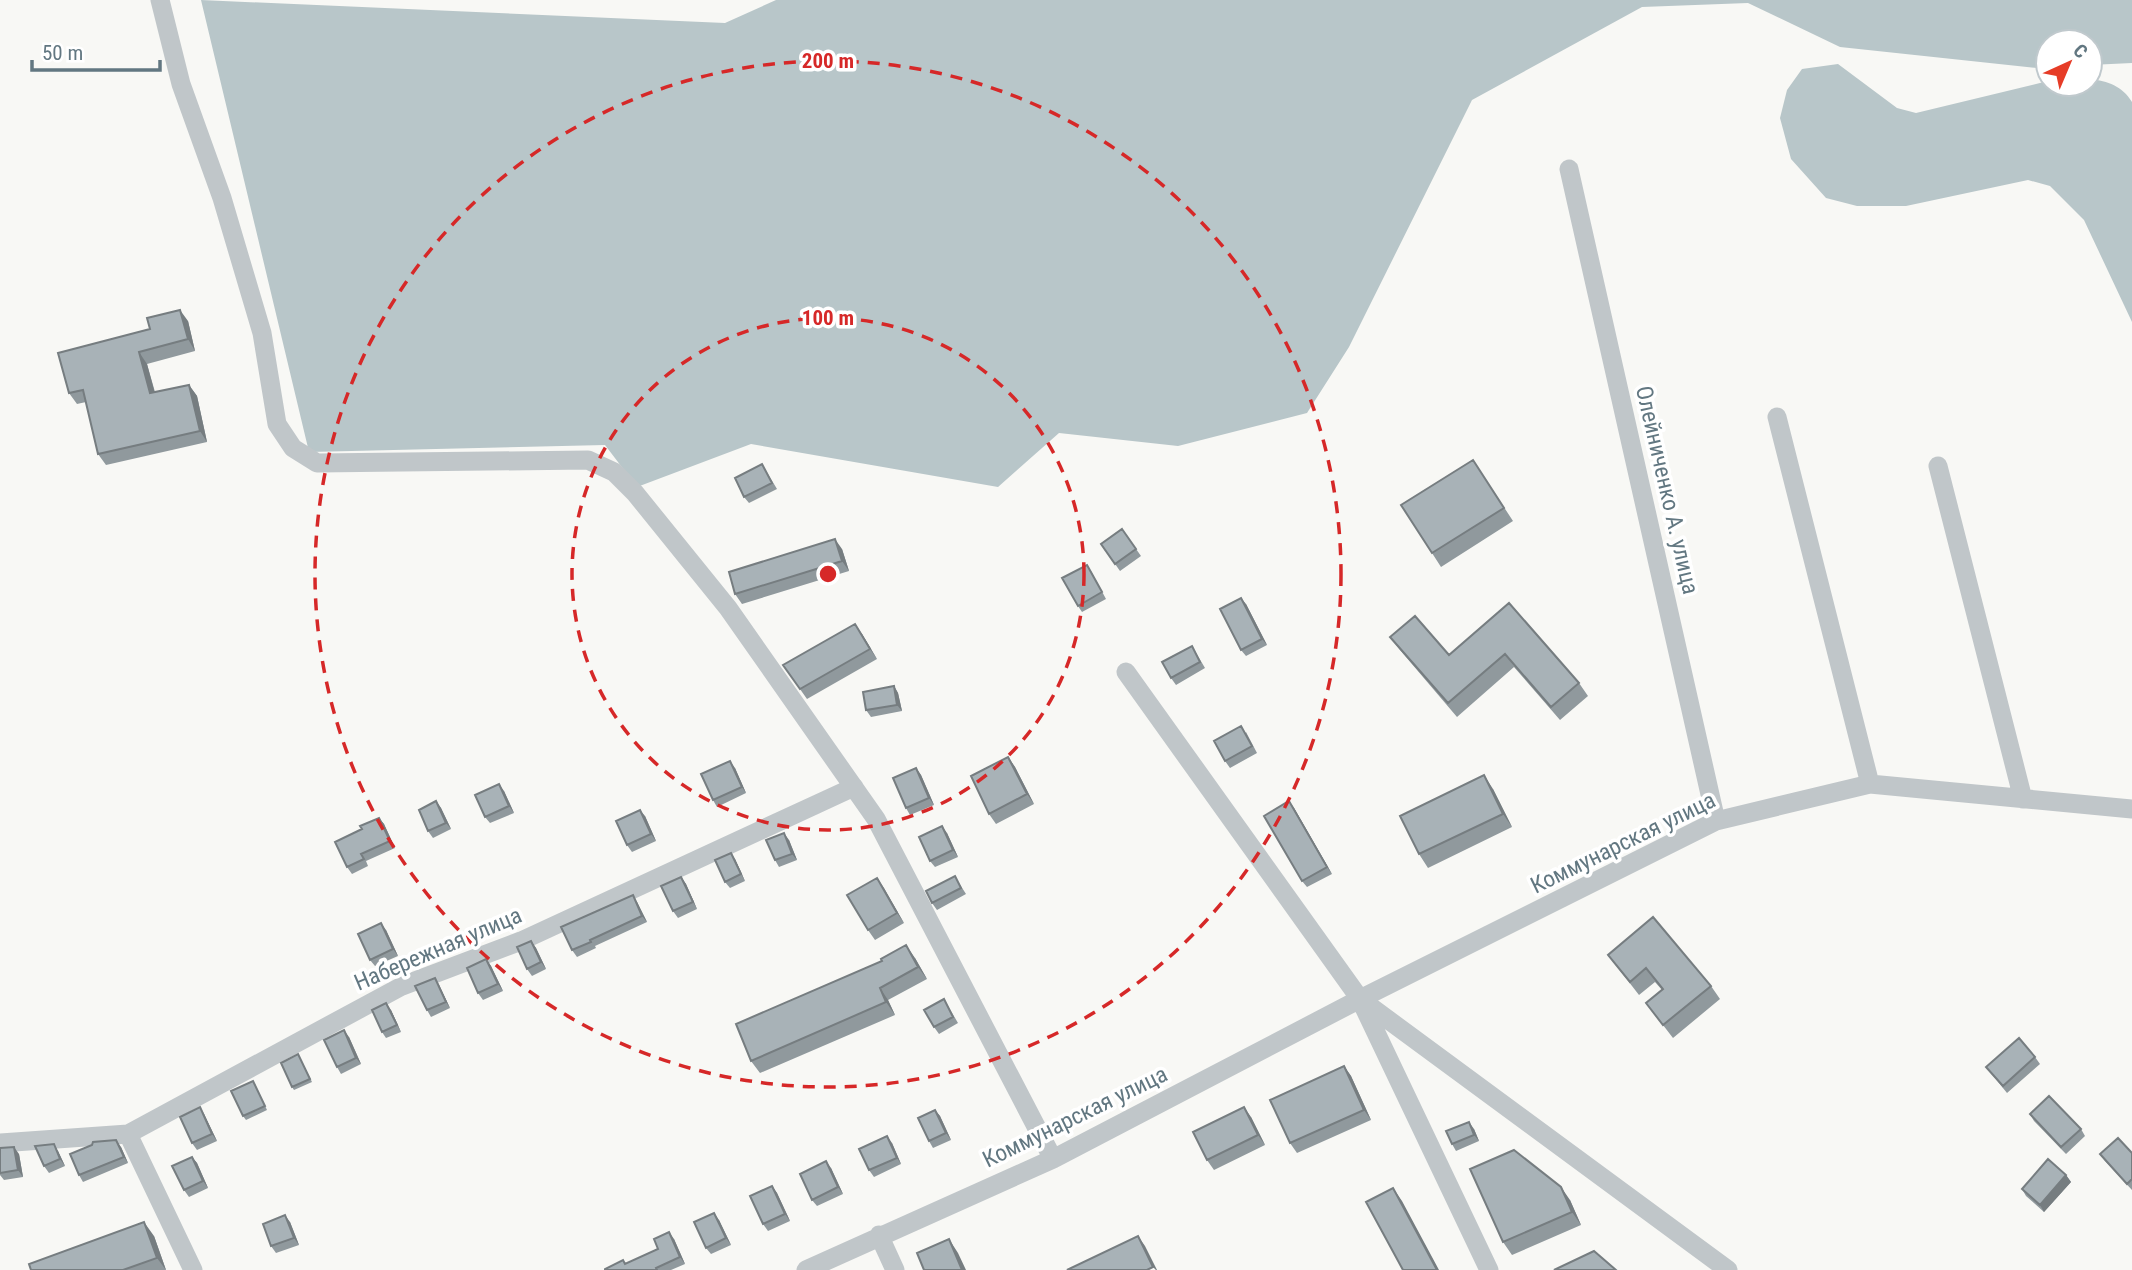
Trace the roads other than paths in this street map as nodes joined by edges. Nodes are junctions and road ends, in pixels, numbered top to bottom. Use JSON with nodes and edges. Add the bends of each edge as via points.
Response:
{"nodes":[{"id":1,"x":160,"y":0,"type":"edge"},
{"id":2,"x":1569,"y":169,"type":"dead end"},
{"id":3,"x":1777,"y":416,"type":"dead end"},
{"id":4,"x":1938,"y":466,"type":"dead end"},
{"id":5,"x":1126,"y":672,"type":"dead end"},
{"id":6,"x":1870,"y":784,"type":"junction"},
{"id":7,"x":854,"y":788,"type":"junction"},
{"id":8,"x":2023,"y":799,"type":"junction"},
{"id":9,"x":2132,"y":810,"type":"edge"},
{"id":10,"x":1716,"y":821,"type":"junction"},
{"id":11,"x":1360,"y":999,"type":"junction"},
{"id":12,"x":128,"y":1134,"type":"junction"},
{"id":13,"x":0,"y":1143,"type":"edge"},
{"id":14,"x":1053,"y":1158,"type":"junction"},
{"id":15,"x":879,"y":1235,"type":"junction"},
{"id":16,"x":837,"y":1264,"type":"edge"},
{"id":17,"x":193,"y":1270,"type":"edge"},
{"id":18,"x":806,"y":1270,"type":"edge"},
{"id":19,"x":895,"y":1270,"type":"edge"},
{"id":20,"x":1489,"y":1270,"type":"edge"},
{"id":21,"x":1728,"y":1270,"type":"edge"}],
"edges":[{"from":1,"to":7,"type":"street","via":[[181,83],[222,198],[262,333],[277,424],[293,448],[317,463],[588,460],[614,472],[728,608]]},
{"from":2,"to":10,"type":"street","name":"Олейниченко А. улица"},
{"from":3,"to":6,"type":"street"},
{"from":4,"to":8,"type":"street"},
{"from":5,"to":11,"type":"street"},
{"from":6,"to":8,"type":"street","name":"Коммунарская улица"},
{"from":6,"to":10,"type":"street","name":"Коммунарская улица"},
{"from":7,"to":12,"type":"street","name":"Набережная улица","via":[[520,941],[402,986]]},
{"from":7,"to":14,"type":"street","via":[[876,819]]},
{"from":8,"to":9,"type":"street","name":"Коммунарская улица"},
{"from":10,"to":11,"type":"street","name":"Коммунарская улица"},
{"from":11,"to":14,"type":"street","name":"Коммунарская улица"},
{"from":11,"to":20,"type":"street"},
{"from":11,"to":21,"type":"street"},
{"from":12,"to":13,"type":"street","name":"Набережная улица"},
{"from":12,"to":17,"type":"street"},
{"from":14,"to":15,"type":"street","name":"Коммунарская улица"},
{"from":15,"to":16,"type":"street","name":"Коммунарская улица"},
{"from":15,"to":19,"type":"street"},
{"from":16,"to":18,"type":"street","name":"Коммунарская улица"}]}
